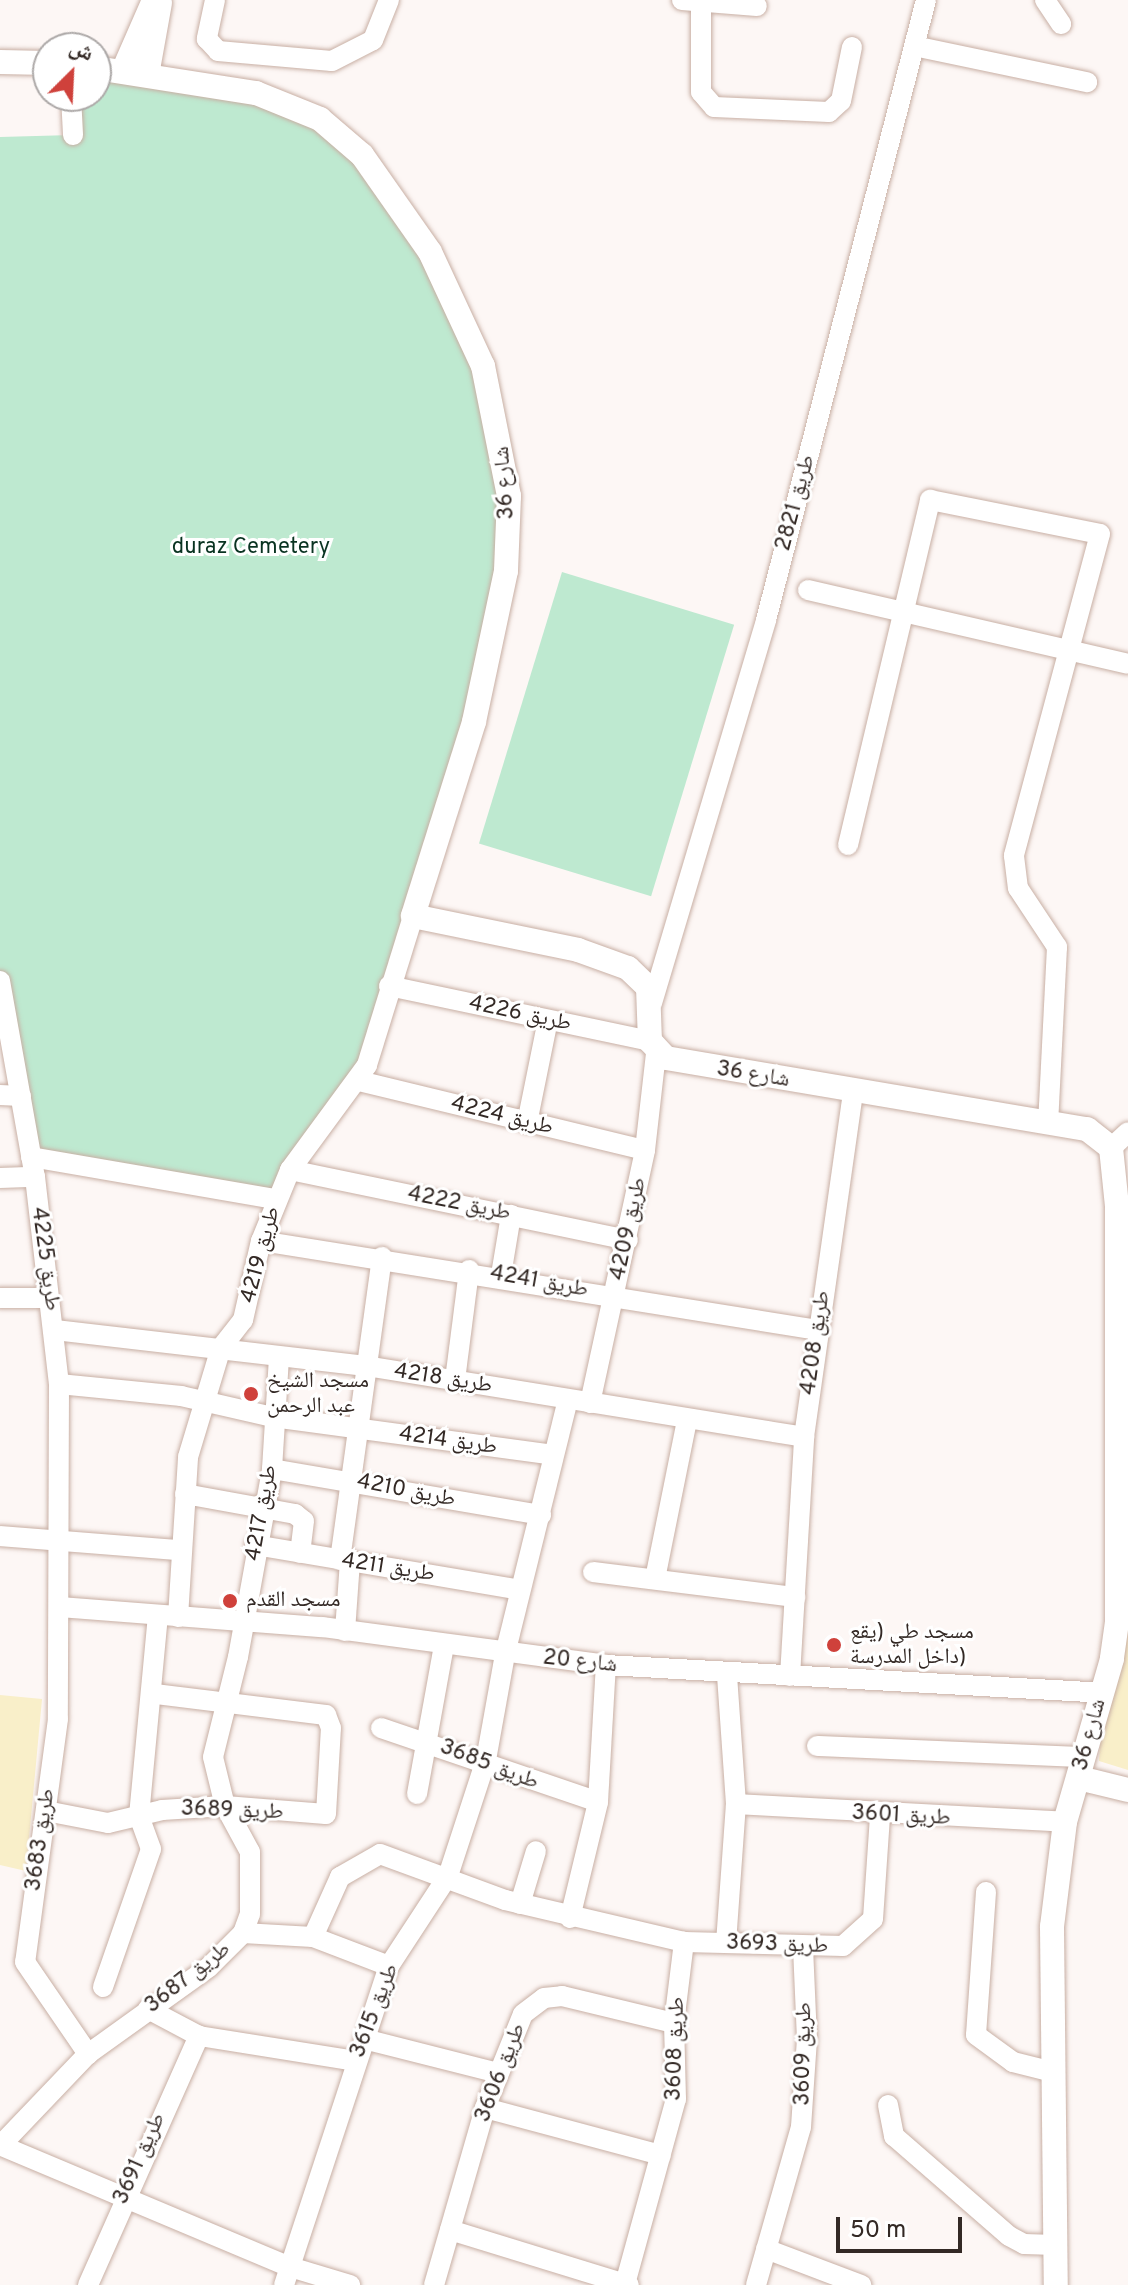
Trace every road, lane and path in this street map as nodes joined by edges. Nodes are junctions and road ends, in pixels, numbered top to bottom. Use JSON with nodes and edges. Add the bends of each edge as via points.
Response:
{"nodes":[{"id":1,"x":154,"y":0,"type":"edge"},
{"id":2,"x":161,"y":0,"type":"edge"},
{"id":3,"x":215,"y":0,"type":"edge"},
{"id":4,"x":389,"y":0,"type":"edge"},
{"id":5,"x":682,"y":0,"type":"edge"},
{"id":6,"x":701,"y":0,"type":"edge"},
{"id":7,"x":926,"y":0,"type":"edge"},
{"id":8,"x":1045,"y":0,"type":"edge"},
{"id":9,"x":757,"y":6,"type":"dead end"},
{"id":10,"x":1061,"y":24,"type":"dead end"},
{"id":11,"x":914,"y":46,"type":"junction"},
{"id":12,"x":852,"y":47,"type":"dead end"},
{"id":13,"x":0,"y":62,"type":"edge"},
{"id":14,"x":32,"y":63,"type":"edge"},
{"id":15,"x":112,"y":70,"type":"edge"},
{"id":16,"x":135,"y":73,"type":"junction"},
{"id":17,"x":1087,"y":82,"type":"dead end"},
{"id":18,"x":72,"y":112,"type":"edge"},
{"id":19,"x":73,"y":135,"type":"dead end"},
{"id":20,"x":808,"y":590,"type":"dead end"},
{"id":21,"x":901,"y":613,"type":"junction"},
{"id":22,"x":1071,"y":651,"type":"junction"},
{"id":23,"x":1128,"y":664,"type":"edge"},
{"id":24,"x":848,"y":845,"type":"dead end"},
{"id":25,"x":413,"y":916,"type":"junction"},
{"id":26,"x":0,"y":981,"type":"edge"},
{"id":27,"x":389,"y":986,"type":"junction"},
{"id":28,"x":652,"y":1003,"type":"junction"},
{"id":29,"x":548,"y":1020,"type":"junction"},
{"id":30,"x":653,"y":1047,"type":"junction"},
{"id":31,"x":359,"y":1081,"type":"junction"},
{"id":32,"x":853,"y":1091,"type":"junction"},
{"id":33,"x":10,"y":1095,"type":"edge"},
{"id":34,"x":1048,"y":1122,"type":"junction"},
{"id":35,"x":527,"y":1123,"type":"junction"},
{"id":36,"x":1119,"y":1140,"type":"edge"},
{"id":37,"x":645,"y":1150,"type":"junction"},
{"id":38,"x":33,"y":1167,"type":"junction"},
{"id":39,"x":290,"y":1170,"type":"junction"},
{"id":40,"x":0,"y":1178,"type":"edge"},
{"id":41,"x":275,"y":1199,"type":"junction"},
{"id":42,"x":511,"y":1215,"type":"junction"},
{"id":43,"x":628,"y":1240,"type":"junction"},
{"id":44,"x":261,"y":1241,"type":"junction"},
{"id":45,"x":382,"y":1257,"type":"junction"},
{"id":46,"x":469,"y":1270,"type":"junction"},
{"id":47,"x":501,"y":1275,"type":"junction"},
{"id":48,"x":615,"y":1295,"type":"junction"},
{"id":49,"x":0,"y":1298,"type":"edge"},
{"id":50,"x":49,"y":1298,"type":"junction"},
{"id":51,"x":55,"y":1330,"type":"junction"},
{"id":52,"x":817,"y":1330,"type":"junction"},
{"id":53,"x":221,"y":1348,"type":"junction"},
{"id":54,"x":279,"y":1357,"type":"junction"},
{"id":55,"x":366,"y":1366,"type":"junction"},
{"id":56,"x":455,"y":1380,"type":"junction"},
{"id":57,"x":59,"y":1384,"type":"junction"},
{"id":58,"x":568,"y":1400,"type":"junction"},
{"id":59,"x":203,"y":1402,"type":"junction"},
{"id":60,"x":590,"y":1403,"type":"junction"},
{"id":61,"x":273,"y":1417,"type":"junction"},
{"id":62,"x":687,"y":1420,"type":"junction"},
{"id":63,"x":362,"y":1430,"type":"junction"},
{"id":64,"x":804,"y":1437,"type":"junction"},
{"id":65,"x":553,"y":1455,"type":"junction"},
{"id":66,"x":272,"y":1469,"type":"junction"},
{"id":67,"x":354,"y":1481,"type":"junction"},
{"id":68,"x":185,"y":1494,"type":"junction"},
{"id":69,"x":264,"y":1507,"type":"junction"},
{"id":70,"x":541,"y":1515,"type":"junction"},
{"id":71,"x":0,"y":1536,"type":"edge"},
{"id":72,"x":55,"y":1539,"type":"junction"},
{"id":73,"x":255,"y":1545,"type":"junction"},
{"id":74,"x":179,"y":1550,"type":"junction"},
{"id":75,"x":300,"y":1553,"type":"junction"},
{"id":76,"x":345,"y":1561,"type":"junction"},
{"id":77,"x":593,"y":1572,"type":"dead end"},
{"id":78,"x":655,"y":1579,"type":"junction"},
{"id":79,"x":520,"y":1590,"type":"junction"},
{"id":80,"x":795,"y":1597,"type":"junction"},
{"id":81,"x":60,"y":1607,"type":"junction"},
{"id":82,"x":168,"y":1616,"type":"junction"},
{"id":83,"x":245,"y":1621,"type":"junction"},
{"id":84,"x":345,"y":1631,"type":"junction"},
{"id":85,"x":444,"y":1646,"type":"junction"},
{"id":86,"x":505,"y":1654,"type":"junction"},
{"id":87,"x":606,"y":1665,"type":"junction"},
{"id":88,"x":727,"y":1675,"type":"junction"},
{"id":89,"x":790,"y":1676,"type":"junction"},
{"id":90,"x":1101,"y":1693,"type":"junction"},
{"id":91,"x":154,"y":1694,"type":"junction"},
{"id":92,"x":229,"y":1701,"type":"junction"},
{"id":93,"x":381,"y":1728,"type":"dead end"},
{"id":94,"x":424,"y":1741,"type":"junction"},
{"id":95,"x":817,"y":1746,"type":"dead end"},
{"id":96,"x":486,"y":1760,"type":"junction"},
{"id":97,"x":1081,"y":1767,"type":"junction"},
{"id":98,"x":1128,"y":1790,"type":"edge"},
{"id":99,"x":417,"y":1794,"type":"dead end"},
{"id":100,"x":598,"y":1802,"type":"junction"},
{"id":101,"x":736,"y":1804,"type":"junction"},
{"id":102,"x":225,"y":1806,"type":"junction"},
{"id":103,"x":46,"y":1811,"type":"junction"},
{"id":104,"x":139,"y":1816,"type":"junction"},
{"id":105,"x":880,"y":1816,"type":"junction"},
{"id":106,"x":1065,"y":1822,"type":"junction"},
{"id":107,"x":536,"y":1851,"type":"dead end"},
{"id":108,"x":448,"y":1876,"type":"junction"},
{"id":109,"x":986,"y":1892,"type":"dead end"},
{"id":110,"x":520,"y":1904,"type":"junction"},
{"id":111,"x":570,"y":1918,"type":"junction"},
{"id":112,"x":243,"y":1933,"type":"junction"},
{"id":113,"x":313,"y":1937,"type":"junction"},
{"id":114,"x":684,"y":1942,"type":"junction"},
{"id":115,"x":726,"y":1943,"type":"junction"},
{"id":116,"x":803,"y":1949,"type":"junction"},
{"id":117,"x":389,"y":1966,"type":"junction"},
{"id":118,"x":103,"y":1987,"type":"dead end"},
{"id":119,"x":148,"y":2009,"type":"junction"},
{"id":120,"x":674,"y":2023,"type":"junction"},
{"id":121,"x":199,"y":2036,"type":"junction"},
{"id":122,"x":364,"y":2039,"type":"junction"},
{"id":123,"x":88,"y":2054,"type":"junction"},
{"id":124,"x":355,"y":2061,"type":"junction"},
{"id":125,"x":1050,"y":2071,"type":"junction"},
{"id":126,"x":498,"y":2073,"type":"junction"},
{"id":127,"x":888,"y":2105,"type":"dead end"},
{"id":128,"x":485,"y":2108,"type":"junction"},
{"id":129,"x":1,"y":2146,"type":"edge"},
{"id":130,"x":661,"y":2155,"type":"junction"},
{"id":131,"x":125,"y":2193,"type":"junction"},
{"id":132,"x":450,"y":2230,"type":"junction"},
{"id":133,"x":1055,"y":2245,"type":"junction"},
{"id":134,"x":766,"y":2249,"type":"junction"},
{"id":135,"x":285,"y":2275,"type":"edge"},
{"id":136,"x":88,"y":2285,"type":"edge"},
{"id":137,"x":350,"y":2285,"type":"edge"},
{"id":138,"x":434,"y":2285,"type":"edge"},
{"id":139,"x":627,"y":2285,"type":"edge"},
{"id":140,"x":756,"y":2285,"type":"edge"},
{"id":141,"x":861,"y":2285,"type":"edge"},
{"id":142,"x":1056,"y":2285,"type":"edge"}],
"edges":[{"from":1,"to":16,"type":"street"},
{"from":2,"to":16,"type":"street"},
{"from":3,"to":4,"type":"street","via":[[207,39],[218,51],[332,61],[373,40]]},
{"from":5,"to":6,"type":"street"},
{"from":6,"to":9,"type":"street"},
{"from":6,"to":12,"type":"street","via":[[701,92],[714,107],[829,112],[841,101]]},
{"from":7,"to":11,"type":"street","name":"طريق 2821"},
{"from":8,"to":10,"type":"street"},
{"from":11,"to":17,"type":"street"},
{"from":11,"to":28,"type":"street","name":"طريق 2821","via":[[766,620]]},
{"from":13,"to":14,"type":"street"},
{"from":15,"to":16,"type":"street","name":"شارع 36"},
{"from":16,"to":25,"type":"street","name":"شارع 36","via":[[256,93],[297,108],[362,155],[430,252],[490,387],[509,496],[506,571],[474,722]]},
{"from":18,"to":19,"type":"street"},
{"from":20,"to":21,"type":"street"},
{"from":21,"to":22,"type":"street"},
{"from":21,"to":22,"type":"street","via":[[930,500],[1090,528],[1102,544]]},
{"from":21,"to":24,"type":"street"},
{"from":22,"to":23,"type":"street"},
{"from":22,"to":34,"type":"street","via":[[1013,867],[1018,888],[1057,947]]},
{"from":25,"to":27,"type":"street","name":"طريق 4219"},
{"from":25,"to":28,"type":"street","via":[[614,963],[648,987]]},
{"from":26,"to":33,"type":"street","name":"طريق 4225"},
{"from":27,"to":29,"type":"street","name":"طريق 4226"},
{"from":27,"to":31,"type":"street","name":"طريق 4219"},
{"from":28,"to":30,"type":"street"},
{"from":29,"to":30,"type":"street","name":"طريق 4226"},
{"from":29,"to":35,"type":"street"},
{"from":30,"to":32,"type":"street","name":"شارع 36","via":[[689,1066]]},
{"from":30,"to":37,"type":"street","name":"طريق 4209"},
{"from":31,"to":35,"type":"street","name":"طريق 4224"},
{"from":31,"to":39,"type":"street","name":"طريق 4219"},
{"from":32,"to":34,"type":"street","name":"شارع 36"},
{"from":32,"to":52,"type":"street","name":"طريق 4208"},
{"from":33,"to":38,"type":"street","name":"طريق 4225"},
{"from":34,"to":36,"type":"street","name":"شارع 36"},
{"from":35,"to":37,"type":"street","name":"طريق 4224"},
{"from":36,"to":90,"type":"street","name":"شارع 36","via":[[1117,1622]]},
{"from":37,"to":43,"type":"street","name":"طريق 4209"},
{"from":38,"to":40,"type":"street"},
{"from":38,"to":41,"type":"street"},
{"from":38,"to":50,"type":"street","name":"طريق 4225"},
{"from":39,"to":41,"type":"street","name":"طريق 4219"},
{"from":39,"to":42,"type":"street","name":"طريق 4222"},
{"from":41,"to":44,"type":"street","name":"طريق 4219"},
{"from":42,"to":43,"type":"street","name":"طريق 4222"},
{"from":42,"to":47,"type":"street"},
{"from":43,"to":48,"type":"street","name":"طريق 4209"},
{"from":44,"to":45,"type":"street","name":"طريق 4241"},
{"from":44,"to":53,"type":"street","name":"طريق 4219","via":[[243,1320]]},
{"from":45,"to":46,"type":"street","name":"طريق 4241"},
{"from":45,"to":55,"type":"street"},
{"from":46,"to":47,"type":"street","name":"طريق 4241"},
{"from":46,"to":56,"type":"street"},
{"from":47,"to":48,"type":"street","name":"طريق 4241"},
{"from":48,"to":52,"type":"street","name":"طريق 4241"},
{"from":48,"to":60,"type":"street","name":"طريق 4209"},
{"from":49,"to":50,"type":"street"},
{"from":50,"to":51,"type":"street","name":"طريق 4225"},
{"from":51,"to":53,"type":"street","name":"طريق 4218"},
{"from":51,"to":57,"type":"street","name":"طريق 4225"},
{"from":52,"to":64,"type":"street","name":"طريق 4208"},
{"from":53,"to":54,"type":"street","name":"طريق 4218"},
{"from":53,"to":59,"type":"street","name":"طريق 4219"},
{"from":54,"to":55,"type":"street","name":"طريق 4218"},
{"from":54,"to":61,"type":"street","name":"طريق 4217"},
{"from":55,"to":56,"type":"street","name":"طريق 4218"},
{"from":55,"to":63,"type":"street"},
{"from":56,"to":58,"type":"street","name":"طريق 4218"},
{"from":57,"to":59,"type":"street","name":"طريق 4214"},
{"from":57,"to":72,"type":"street","name":"طريق 4225"},
{"from":58,"to":60,"type":"street","name":"طريق 4218"},
{"from":58,"to":65,"type":"street"},
{"from":59,"to":61,"type":"street","name":"طريق 4214"},
{"from":59,"to":68,"type":"street","name":"طريق 4219"},
{"from":60,"to":62,"type":"street","name":"طريق 4218"},
{"from":61,"to":63,"type":"street","name":"طريق 4214"},
{"from":61,"to":66,"type":"street","name":"طريق 4217"},
{"from":62,"to":64,"type":"street","name":"طريق 4218"},
{"from":62,"to":78,"type":"street"},
{"from":63,"to":65,"type":"street","name":"طريق 4214"},
{"from":63,"to":67,"type":"street"},
{"from":64,"to":80,"type":"street","name":"طريق 4208"},
{"from":65,"to":70,"type":"street"},
{"from":66,"to":67,"type":"street","name":"طريق 4210"},
{"from":66,"to":69,"type":"street","name":"طريق 4217"},
{"from":67,"to":70,"type":"street","name":"طريق 4210"},
{"from":67,"to":76,"type":"street"},
{"from":68,"to":69,"type":"street"},
{"from":68,"to":74,"type":"street","name":"طريق 4219"},
{"from":69,"to":73,"type":"street","name":"طريق 4217"},
{"from":69,"to":75,"type":"street","via":[[301,1517]]},
{"from":70,"to":79,"type":"street"},
{"from":71,"to":72,"type":"street"},
{"from":72,"to":74,"type":"street"},
{"from":72,"to":81,"type":"street","name":"طريق 4225"},
{"from":73,"to":75,"type":"street","name":"طريق 4211"},
{"from":73,"to":83,"type":"street","name":"طريق 4217"},
{"from":74,"to":82,"type":"street","name":"طريق 4219"},
{"from":75,"to":76,"type":"street","name":"طريق 4211"},
{"from":76,"to":79,"type":"street","name":"طريق 4211"},
{"from":76,"to":84,"type":"street"},
{"from":77,"to":78,"type":"street"},
{"from":78,"to":80,"type":"street"},
{"from":79,"to":86,"type":"street"},
{"from":80,"to":89,"type":"street","name":"طريق 4208"},
{"from":81,"to":82,"type":"street","name":"شارع 20"},
{"from":81,"to":103,"type":"street","name":"طريق 3683","via":[[58,1719]]},
{"from":82,"to":83,"type":"street","name":"شارع 20"},
{"from":82,"to":91,"type":"street"},
{"from":83,"to":84,"type":"street","name":"شارع 20"},
{"from":83,"to":92,"type":"street","name":"طريق 3687"},
{"from":84,"to":85,"type":"street","name":"شارع 20"},
{"from":85,"to":86,"type":"street","name":"شارع 20"},
{"from":85,"to":94,"type":"street"},
{"from":86,"to":87,"type":"street","name":"شارع 20"},
{"from":86,"to":96,"type":"street","name":"طريق 3615"},
{"from":87,"to":88,"type":"street","name":"شارع 20"},
{"from":87,"to":100,"type":"street"},
{"from":88,"to":89,"type":"street","name":"شارع 20"},
{"from":88,"to":101,"type":"street"},
{"from":89,"to":90,"type":"street","name":"شارع 20"},
{"from":90,"to":97,"type":"street","name":"شارع 36"},
{"from":91,"to":92,"type":"street"},
{"from":91,"to":104,"type":"street"},
{"from":92,"to":102,"type":"street","name":"طريق 3687","via":[[212,1769]]},
{"from":92,"to":102,"type":"street","name":"طريق 3689","via":[[326,1715],[331,1728],[326,1814]]},
{"from":93,"to":94,"type":"street","name":"طريق 3685"},
{"from":94,"to":96,"type":"street","name":"طريق 3685"},
{"from":94,"to":99,"type":"street"},
{"from":95,"to":97,"type":"street"},
{"from":96,"to":100,"type":"street","name":"طريق 3685","via":[[511,1777]]},
{"from":96,"to":108,"type":"street","name":"طريق 3615"},
{"from":97,"to":98,"type":"street"},
{"from":97,"to":106,"type":"street","name":"شارع 36"},
{"from":100,"to":111,"type":"street"},
{"from":101,"to":105,"type":"street","name":"طريق 3601"},
{"from":101,"to":115,"type":"street"},
{"from":102,"to":104,"type":"street","name":"طريق 3689"},
{"from":102,"to":112,"type":"street","name":"طريق 3687","via":[[250,1852]]},
{"from":103,"to":104,"type":"street","name":"طريق 3689","via":[[108,1823]]},
{"from":103,"to":123,"type":"street","name":"طريق 3683","via":[[25,1962]]},
{"from":104,"to":118,"type":"street","via":[[151,1849]]},
{"from":105,"to":106,"type":"street","name":"طريق 3601"},
{"from":105,"to":116,"type":"street","name":"طريق 3693","via":[[873,1919],[843,1946]]},
{"from":106,"to":125,"type":"street","name":"شارع 36","via":[[1052,1927]]},
{"from":107,"to":110,"type":"street"},
{"from":108,"to":110,"type":"street","name":"طريق 3693"},
{"from":108,"to":113,"type":"street","via":[[398,1856],[359,1861],[340,1877]]},
{"from":108,"to":117,"type":"street","name":"طريق 3615"},
{"from":109,"to":125,"type":"street","via":[[976,2035],[1013,2062]]},
{"from":110,"to":111,"type":"street","name":"طريق 3693"},
{"from":111,"to":114,"type":"street","name":"طريق 3693"},
{"from":112,"to":113,"type":"street"},
{"from":112,"to":119,"type":"street","name":"طريق 3687"},
{"from":113,"to":117,"type":"street"},
{"from":114,"to":115,"type":"street","name":"طريق 3693"},
{"from":114,"to":120,"type":"street","name":"طريق 3608"},
{"from":115,"to":116,"type":"street","name":"طريق 3693"},
{"from":116,"to":134,"type":"street","name":"طريق 3609","via":[[807,2082],[801,2127]]},
{"from":117,"to":122,"type":"street","name":"طريق 3615"},
{"from":119,"to":121,"type":"street"},
{"from":119,"to":123,"type":"street","name":"طريق 3687"},
{"from":120,"to":126,"type":"street","name":"طريق 3606","via":[[571,1997],[544,1998],[523,2014]]},
{"from":120,"to":130,"type":"street","name":"طريق 3608","via":[[678,2086]]},
{"from":121,"to":124,"type":"street"},
{"from":121,"to":131,"type":"street","name":"طريق 3691"},
{"from":122,"to":124,"type":"street","name":"طريق 3615"},
{"from":122,"to":126,"type":"street"},
{"from":123,"to":129,"type":"street","name":"طريق 3687"},
{"from":124,"to":135,"type":"street","name":"طريق 3615"},
{"from":125,"to":133,"type":"street","name":"شارع 36"},
{"from":126,"to":128,"type":"street","name":"طريق 3606"},
{"from":127,"to":133,"type":"street","via":[[894,2136],[1009,2236],[1024,2244]]},
{"from":128,"to":130,"type":"street"},
{"from":128,"to":132,"type":"street","name":"طريق 3606"},
{"from":129,"to":131,"type":"street"},
{"from":130,"to":139,"type":"street","name":"طريق 3608"},
{"from":131,"to":135,"type":"street"},
{"from":131,"to":136,"type":"street","name":"طريق 3691"},
{"from":132,"to":138,"type":"street","name":"طريق 3606"},
{"from":132,"to":139,"type":"street","name":"طريق 3608"},
{"from":133,"to":142,"type":"street","name":"شارع 36"},
{"from":134,"to":140,"type":"street","name":"طريق 3609"},
{"from":134,"to":141,"type":"street"},
{"from":135,"to":137,"type":"street"}]}
